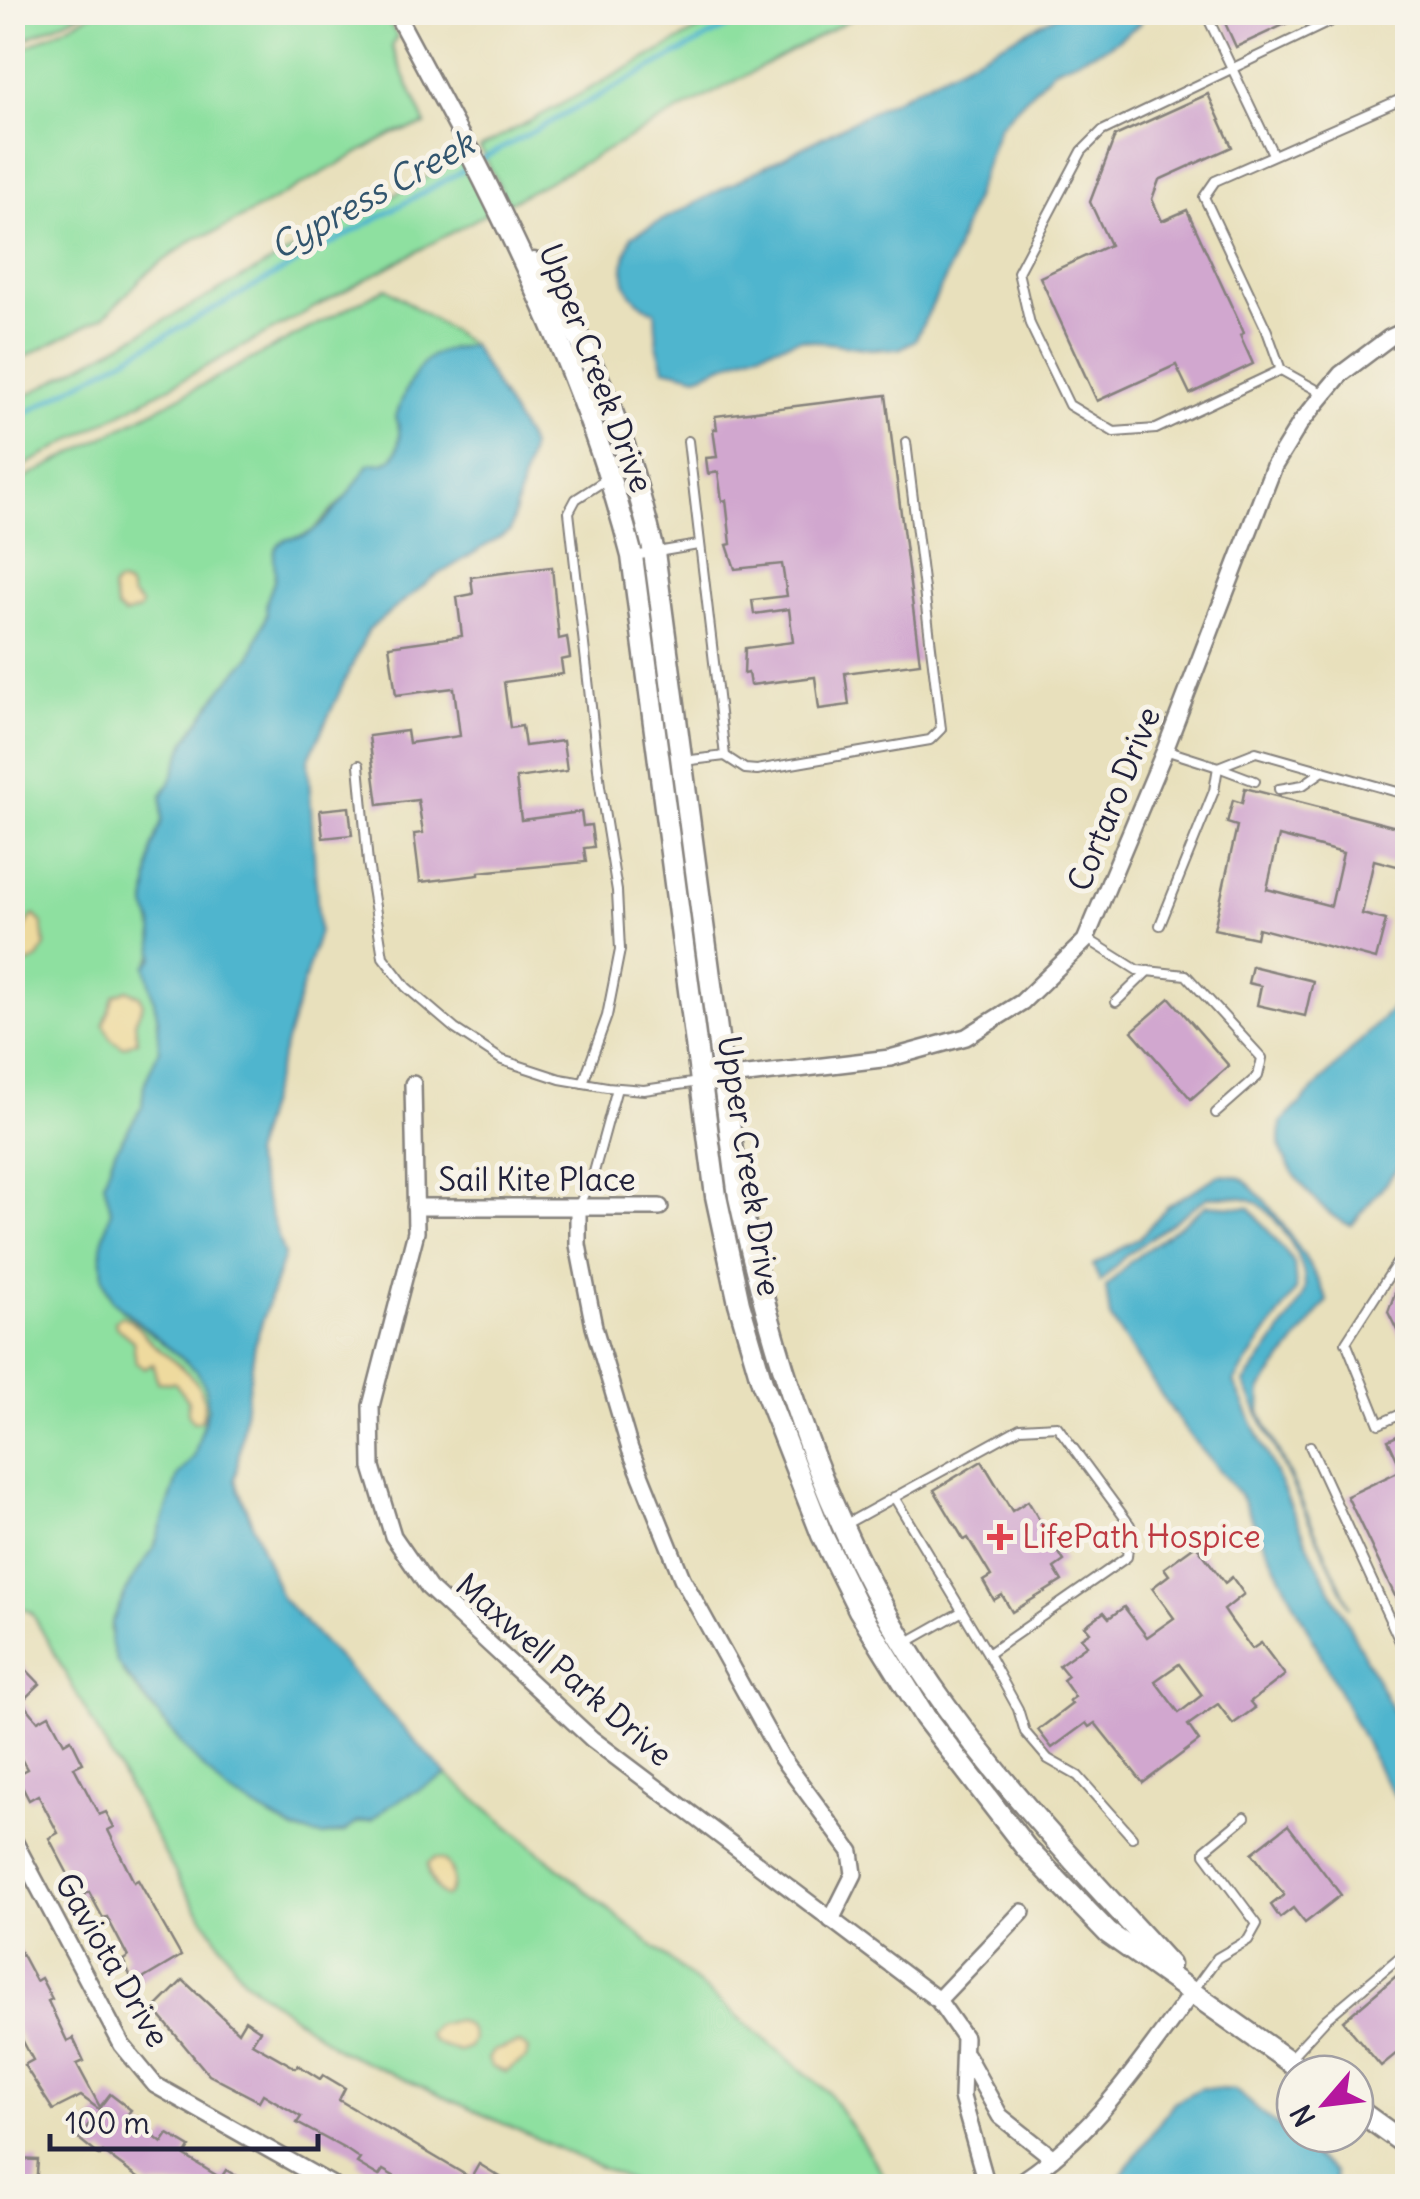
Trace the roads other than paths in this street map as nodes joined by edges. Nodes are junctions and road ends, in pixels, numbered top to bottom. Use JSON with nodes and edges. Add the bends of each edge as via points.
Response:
{"nodes":[{"id":1,"x":395,"y":12,"type":"edge"},
{"id":2,"x":1205,"y":12,"type":"edge"},
{"id":3,"x":1350,"y":12,"type":"edge"},
{"id":4,"x":1231,"y":68,"type":"junction"},
{"id":5,"x":1408,"y":96,"type":"edge"},
{"id":6,"x":470,"y":152,"type":"joint"},
{"id":7,"x":1273,"y":154,"type":"junction"},
{"id":8,"x":507,"y":224,"type":"junction"},
{"id":9,"x":1403,"y":331,"type":"edge"},
{"id":10,"x":1408,"y":352,"type":"edge"},
{"id":11,"x":1281,"y":370,"type":"junction"},
{"id":12,"x":1324,"y":394,"type":"junction"},
{"id":13,"x":688,"y":440,"type":"dead end"},
{"id":14,"x":906,"y":442,"type":"dead end"},
{"id":15,"x":612,"y":477,"type":"junction"},
{"id":16,"x":698,"y":545,"type":"junction"},
{"id":17,"x":654,"y":552,"type":"junction"},
{"id":18,"x":632,"y":556,"type":"junction"},
{"id":19,"x":1166,"y":750,"type":"junction"},
{"id":20,"x":725,"y":756,"type":"junction"},
{"id":21,"x":682,"y":761,"type":"junction"},
{"id":22,"x":359,"y":766,"type":"dead end"},
{"id":23,"x":1218,"y":768,"type":"junction"},
{"id":24,"x":1323,"y":771,"type":"junction"},
{"id":25,"x":1255,"y":782,"type":"dead end"},
{"id":26,"x":1278,"y":788,"type":"dead end"},
{"id":27,"x":1408,"y":795,"type":"edge"},
{"id":28,"x":1160,"y":925,"type":"dead end"},
{"id":29,"x":1086,"y":938,"type":"junction"},
{"id":30,"x":1148,"y":971,"type":"junction"},
{"id":31,"x":1116,"y":1002,"type":"dead end"},
{"id":32,"x":712,"y":1079,"type":"junction"},
{"id":33,"x":583,"y":1083,"type":"junction"},
{"id":34,"x":413,"y":1084,"type":"dead end"},
{"id":35,"x":617,"y":1088,"type":"junction"},
{"id":36,"x":1216,"y":1113,"type":"dead end"},
{"id":37,"x":415,"y":1207,"type":"junction"},
{"id":38,"x":578,"y":1207,"type":"junction"},
{"id":39,"x":660,"y":1207,"type":"dead end"},
{"id":40,"x":1408,"y":1246,"type":"edge"},
{"id":41,"x":1408,"y":1411,"type":"edge"},
{"id":42,"x":1310,"y":1446,"type":"dead end"},
{"id":43,"x":894,"y":1497,"type":"junction"},
{"id":44,"x":842,"y":1526,"type":"junction"},
{"id":45,"x":961,"y":1612,"type":"junction"},
{"id":46,"x":906,"y":1644,"type":"junction"},
{"id":47,"x":988,"y":1654,"type":"junction"},
{"id":48,"x":885,"y":1656,"type":"junction"},
{"id":49,"x":1408,"y":1659,"type":"edge"},
{"id":50,"x":1245,"y":1817,"type":"dead end"},
{"id":51,"x":12,"y":1837,"type":"edge"},
{"id":52,"x":1132,"y":1837,"type":"dead end"},
{"id":53,"x":1022,"y":1912,"type":"dead end"},
{"id":54,"x":832,"y":1920,"type":"junction"},
{"id":55,"x":1408,"y":1950,"type":"edge"},
{"id":56,"x":1193,"y":1991,"type":"junction"},
{"id":57,"x":938,"y":2000,"type":"junction"},
{"id":58,"x":964,"y":2051,"type":"junction"},
{"id":59,"x":1280,"y":2054,"type":"edge"},
{"id":60,"x":1294,"y":2054,"type":"edge"},
{"id":61,"x":1375,"y":2122,"type":"edge"},
{"id":62,"x":1408,"y":2146,"type":"edge"},
{"id":63,"x":1053,"y":2158,"type":"junction"},
{"id":64,"x":332,"y":2186,"type":"edge"},
{"id":65,"x":987,"y":2186,"type":"edge"},
{"id":66,"x":1014,"y":2186,"type":"edge"}],
"edges":[{"from":1,"to":6,"type":"street","name":"Upper Creek Drive"},
{"from":2,"to":4,"type":"lane"},
{"from":3,"to":4,"type":"lane"},
{"from":4,"to":7,"type":"lane"},
{"from":4,"to":11,"type":"lane","via":[[1102,132],[1082,152],[1018,272],[1030,324],[1069,405],[1114,432],[1156,430]]},
{"from":5,"to":7,"type":"lane"},
{"from":6,"to":8,"type":"street","name":"Upper Creek Drive"},
{"from":7,"to":11,"type":"lane","via":[[1216,181],[1204,197]]},
{"from":8,"to":15,"type":"street","name":"Upper Creek Drive"},
{"from":8,"to":17,"type":"street","name":"Upper Creek Drive","via":[[604,386]]},
{"from":9,"to":10,"type":"lane"},
{"from":9,"to":12,"type":"street","name":"Cortaro Drive","via":[[1341,374]]},
{"from":11,"to":12,"type":"lane"},
{"from":12,"to":19,"type":"street","name":"Cortaro Drive","via":[[1274,466]]},
{"from":13,"to":16,"type":"lane"},
{"from":14,"to":20,"type":"lane","via":[[941,729],[930,740],[756,770]]},
{"from":15,"to":18,"type":"street","name":"Upper Creek Drive"},
{"from":15,"to":33,"type":"lane","via":[[590,487],[569,512],[620,950],[607,1016]]},
{"from":16,"to":17,"type":"lane"},
{"from":16,"to":20,"type":"lane"},
{"from":17,"to":18,"type":"lane"},
{"from":17,"to":21,"type":"street","name":"Upper Creek Drive"},
{"from":18,"to":32,"type":"street","name":"Upper Creek Drive"},
{"from":19,"to":23,"type":"lane"},
{"from":19,"to":29,"type":"street","name":"Cortaro Drive"},
{"from":20,"to":21,"type":"lane"},
{"from":21,"to":32,"type":"street","name":"Upper Creek Drive"},
{"from":22,"to":33,"type":"lane","via":[[383,956],[406,987],[502,1060]]},
{"from":23,"to":24,"type":"lane","via":[[1256,752]]},
{"from":23,"to":25,"type":"lane"},
{"from":23,"to":28,"type":"lane"},
{"from":24,"to":26,"type":"lane","via":[[1303,786]]},
{"from":24,"to":27,"type":"lane"},
{"from":29,"to":30,"type":"lane"},
{"from":29,"to":32,"type":"street","name":"Cortaro Drive","via":[[1022,1002],[966,1038],[890,1058]]},
{"from":30,"to":31,"type":"lane"},
{"from":30,"to":36,"type":"lane","via":[[1186,975],[1262,1058],[1258,1076]]},
{"from":32,"to":35,"type":"lane"},
{"from":32,"to":44,"type":"street","name":"Upper Creek Drive","via":[[760,1295],[796,1413]]},
{"from":32,"to":48,"type":"street","name":"Upper Creek Drive","via":[[716,1196],[762,1382],[822,1534]]},
{"from":33,"to":35,"type":"lane"},
{"from":34,"to":37,"type":"street","name":"Maxwell Park Drive"},
{"from":35,"to":38,"type":"lane"},
{"from":37,"to":38,"type":"street","name":"Sail Kite Place"},
{"from":37,"to":54,"type":"street","name":"Maxwell Park Drive","via":[[416,1232],[371,1406],[372,1467],[393,1536],[429,1588],[592,1739]]},
{"from":38,"to":39,"type":"street","name":"Sail Kite Place"},
{"from":38,"to":54,"type":"street","via":[[578,1245],[594,1327],[630,1449],[682,1578],[781,1757],[852,1852],[854,1874]]},
{"from":40,"to":41,"type":"lane","via":[[1346,1342],[1379,1424]]},
{"from":42,"to":49,"type":"lane"},
{"from":43,"to":44,"type":"lane"},
{"from":43,"to":45,"type":"lane"},
{"from":43,"to":47,"type":"lane","via":[[1020,1428],[1057,1426],[1130,1525],[1126,1557]]},
{"from":44,"to":46,"type":"street","name":"Upper Creek Drive"},
{"from":45,"to":46,"type":"lane"},
{"from":45,"to":47,"type":"lane"},
{"from":46,"to":48,"type":"lane"},
{"from":46,"to":56,"type":"street","name":"Upper Creek Drive","via":[[1043,1830]]},
{"from":47,"to":52,"type":"lane","via":[[1025,1732],[1048,1759],[1078,1776]]},
{"from":48,"to":56,"type":"street","name":"Upper Creek Drive","via":[[1026,1848],[1108,1933]]},
{"from":50,"to":56,"type":"lane","via":[[1205,1854],[1258,1924],[1248,1940],[1217,1958]]},
{"from":51,"to":64,"type":"street","name":"Gaviota Drive","via":[[122,2045],[155,2085]]},
{"from":53,"to":57,"type":"street"},
{"from":54,"to":57,"type":"street","name":"Maxwell Park Drive"},
{"from":55,"to":60,"type":"lane"},
{"from":56,"to":59,"type":"street","name":"Upper Creek Drive"},
{"from":56,"to":63,"type":"street","via":[[1110,2104]]},
{"from":57,"to":58,"type":"street","name":"Maxwell Park Drive","via":[[964,2037]]},
{"from":58,"to":63,"type":"street","name":"Maxwell Park Drive","via":[[1000,2116]]},
{"from":58,"to":65,"type":"street","name":"Maxwell Park Drive","via":[[962,2098]]},
{"from":61,"to":62,"type":"street"},
{"from":63,"to":66,"type":"street"}]}
